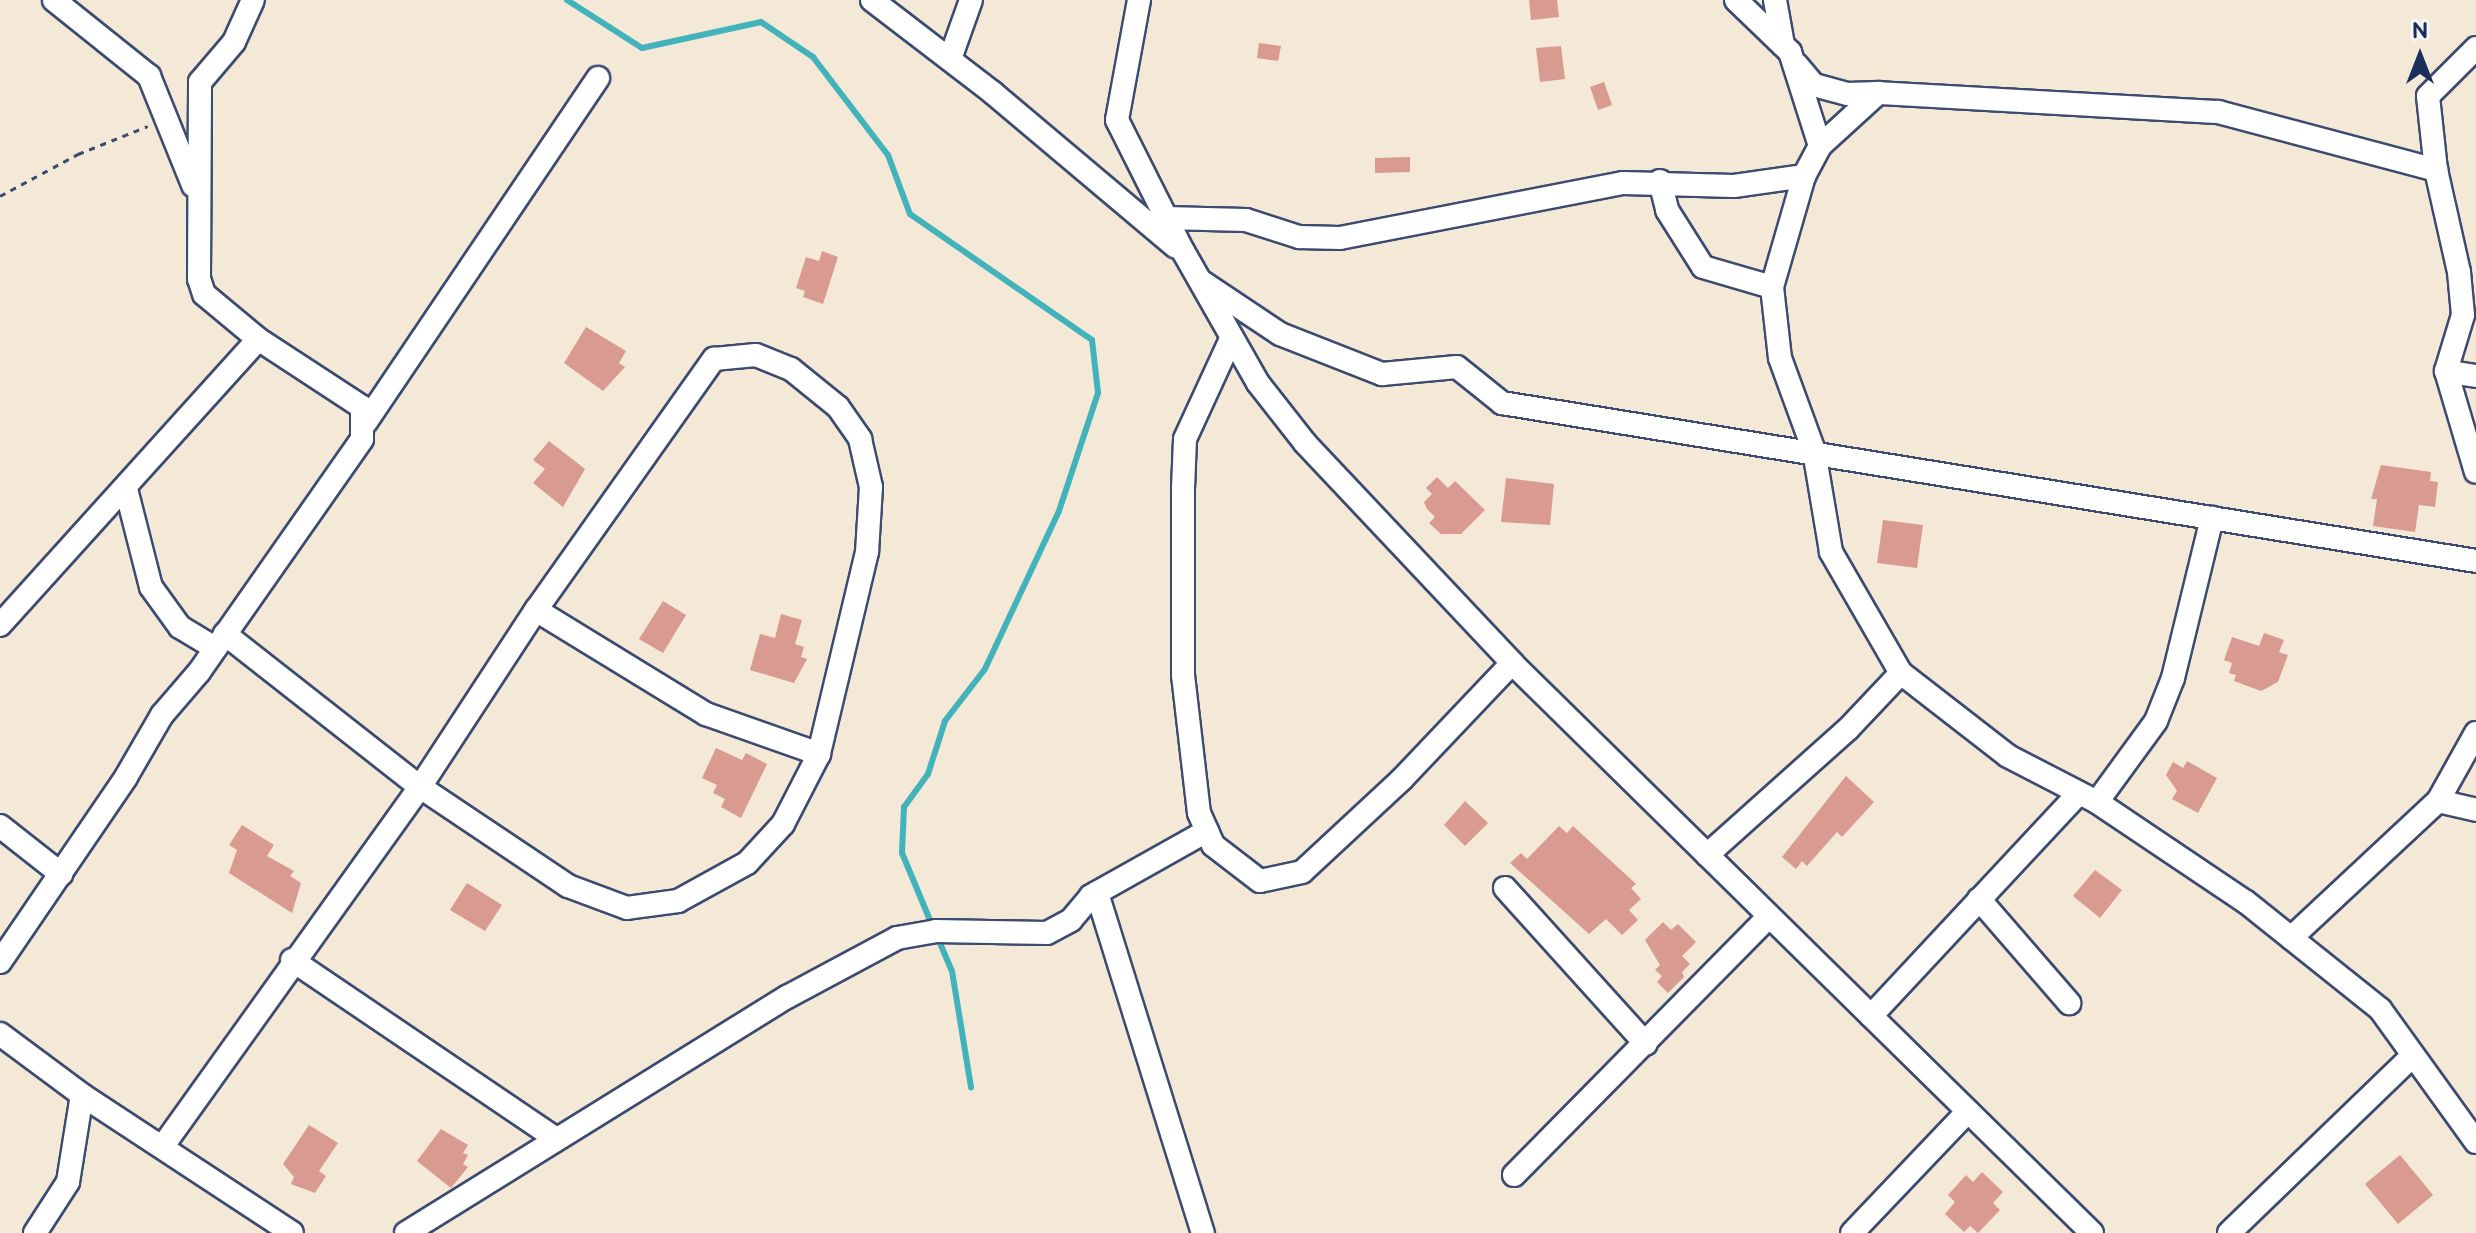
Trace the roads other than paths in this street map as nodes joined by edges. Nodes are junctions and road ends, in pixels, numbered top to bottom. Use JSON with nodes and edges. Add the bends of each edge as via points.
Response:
{"nodes":[{"id":1,"x":54,"y":0,"type":"edge"},
{"id":2,"x":253,"y":0,"type":"edge"},
{"id":3,"x":872,"y":0,"type":"edge"},
{"id":4,"x":971,"y":0,"type":"edge"},
{"id":5,"x":1139,"y":0,"type":"edge"},
{"id":6,"x":1736,"y":0,"type":"edge"},
{"id":7,"x":1775,"y":0,"type":"edge"},
{"id":8,"x":2476,"y":48,"type":"edge"},
{"id":9,"x":1788,"y":52,"type":"junction"},
{"id":10,"x":950,"y":59,"type":"junction"},
{"id":11,"x":598,"y":78,"type":"dead end"},
{"id":12,"x":1878,"y":93,"type":"junction"},
{"id":13,"x":1820,"y":146,"type":"junction"},
{"id":14,"x":2436,"y":170,"type":"junction"},
{"id":15,"x":1804,"y":176,"type":"junction"},
{"id":16,"x":1660,"y":181,"type":"junction"},
{"id":17,"x":198,"y":198,"type":"junction"},
{"id":18,"x":1165,"y":218,"type":"junction"},
{"id":19,"x":1183,"y":251,"type":"junction"},
{"id":20,"x":1199,"y":280,"type":"junction"},
{"id":21,"x":1772,"y":287,"type":"junction"},
{"id":22,"x":258,"y":339,"type":"junction"},
{"id":23,"x":1231,"y":339,"type":"junction"},
{"id":24,"x":2446,"y":371,"type":"junction"},
{"id":25,"x":2476,"y":376,"type":"edge"},
{"id":26,"x":366,"y":422,"type":"junction"},
{"id":27,"x":1814,"y":451,"type":"junction"},
{"id":28,"x":2476,"y":472,"type":"edge"},
{"id":29,"x":126,"y":489,"type":"junction"},
{"id":30,"x":2212,"y":518,"type":"junction"},
{"id":31,"x":2476,"y":561,"type":"edge"},
{"id":32,"x":536,"y":610,"type":"junction"},
{"id":33,"x":0,"y":625,"type":"edge"},
{"id":34,"x":220,"y":641,"type":"junction"},
{"id":35,"x":1512,"y":663,"type":"junction"},
{"id":36,"x":1901,"y":673,"type":"junction"},
{"id":37,"x":2476,"y":733,"type":"edge"},
{"id":38,"x":819,"y":754,"type":"junction"},
{"id":39,"x":420,"y":787,"type":"junction"},
{"id":40,"x":2088,"y":797,"type":"junction"},
{"id":41,"x":2438,"y":801,"type":"junction"},
{"id":42,"x":2476,"y":810,"type":"edge"},
{"id":43,"x":0,"y":826,"type":"edge"},
{"id":44,"x":1207,"y":831,"type":"junction"},
{"id":45,"x":1707,"y":855,"type":"junction"},
{"id":46,"x":61,"y":874,"type":"junction"},
{"id":47,"x":1505,"y":888,"type":"dead end"},
{"id":48,"x":1097,"y":893,"type":"junction"},
{"id":49,"x":1979,"y":899,"type":"junction"},
{"id":50,"x":1769,"y":916,"type":"junction"},
{"id":51,"x":2291,"y":938,"type":"junction"},
{"id":52,"x":292,"y":960,"type":"junction"},
{"id":53,"x":0,"y":962,"type":"edge"},
{"id":54,"x":2069,"y":1003,"type":"dead end"},
{"id":55,"x":1871,"y":1016,"type":"junction"},
{"id":56,"x":0,"y":1034,"type":"edge"},
{"id":57,"x":1646,"y":1044,"type":"junction"},
{"id":58,"x":2411,"y":1057,"type":"junction"},
{"id":59,"x":82,"y":1095,"type":"junction"},
{"id":60,"x":1968,"y":1111,"type":"junction"},
{"id":61,"x":556,"y":1139,"type":"junction"},
{"id":62,"x":2476,"y":1142,"type":"edge"},
{"id":63,"x":163,"y":1146,"type":"junction"},
{"id":64,"x":1514,"y":1175,"type":"dead end"},
{"id":65,"x":35,"y":1233,"type":"edge"},
{"id":66,"x":292,"y":1233,"type":"edge"},
{"id":67,"x":406,"y":1233,"type":"edge"},
{"id":68,"x":1203,"y":1233,"type":"edge"},
{"id":69,"x":1852,"y":1233,"type":"edge"},
{"id":70,"x":2092,"y":1233,"type":"edge"},
{"id":71,"x":2229,"y":1233,"type":"edge"}],
"edges":[{"from":1,"to":17,"type":"street","via":[[142,67]]},
{"from":2,"to":17,"type":"street","via":[[234,42],[200,82]]},
{"from":3,"to":10,"type":"street"},
{"from":4,"to":10,"type":"street"},
{"from":5,"to":18,"type":"street","via":[[1117,120]]},
{"from":6,"to":9,"type":"street"},
{"from":7,"to":9,"type":"street"},
{"from":8,"to":14,"type":"street","via":[[2428,96]]},
{"from":9,"to":12,"type":"street","via":[[1814,85],[1847,94]]},
{"from":9,"to":13,"type":"street"},
{"from":10,"to":19,"type":"street"},
{"from":11,"to":26,"type":"street"},
{"from":12,"to":13,"type":"street"},
{"from":12,"to":14,"type":"street","via":[[2218,112]]},
{"from":13,"to":15,"type":"street"},
{"from":14,"to":24,"type":"street","via":[[2463,315]]},
{"from":15,"to":16,"type":"street","via":[[1734,186]]},
{"from":15,"to":21,"type":"street"},
{"from":16,"to":18,"type":"street","via":[[1596,186],[1535,204],[1488,206],[1394,231],[1340,238],[1299,237],[1246,220]]},
{"from":16,"to":21,"type":"street","via":[[1667,210],[1703,267]]},
{"from":17,"to":22,"type":"street","via":[[204,294]]},
{"from":18,"to":19,"type":"street"},
{"from":19,"to":20,"type":"street"},
{"from":20,"to":23,"type":"street"},
{"from":20,"to":27,"type":"street","via":[[1280,334],[1382,374],[1457,367],[1502,403]]},
{"from":21,"to":27,"type":"street","via":[[1780,358]]},
{"from":22,"to":26,"type":"street","via":[[362,407]]},
{"from":22,"to":29,"type":"street"},
{"from":23,"to":35,"type":"street","via":[[1305,443]]},
{"from":23,"to":44,"type":"street","via":[[1184,451],[1183,675],[1199,813]]},
{"from":24,"to":25,"type":"street"},
{"from":24,"to":28,"type":"street"},
{"from":26,"to":34,"type":"street","via":[[362,439]]},
{"from":27,"to":30,"type":"street"},
{"from":27,"to":36,"type":"street","via":[[1831,552]]},
{"from":29,"to":33,"type":"street"},
{"from":29,"to":34,"type":"street","via":[[151,587],[180,627]]},
{"from":30,"to":31,"type":"street"},
{"from":30,"to":40,"type":"street","via":[[2181,647],[2156,721]]},
{"from":32,"to":38,"type":"street","via":[[706,714]]},
{"from":32,"to":38,"type":"street","via":[[714,359],[756,355],[791,369],[838,407],[860,439],[871,487],[867,552]]},
{"from":32,"to":39,"type":"street"},
{"from":34,"to":39,"type":"street"},
{"from":34,"to":46,"type":"street","via":[[162,715]]},
{"from":35,"to":44,"type":"street","via":[[1402,779],[1302,872],[1260,881],[1228,860]]},
{"from":35,"to":45,"type":"street"},
{"from":36,"to":40,"type":"street","via":[[2008,756]]},
{"from":36,"to":45,"type":"street","via":[[1848,729]]},
{"from":37,"to":41,"type":"street"},
{"from":38,"to":39,"type":"street","via":[[783,824],[747,863],[678,901],[627,908],[568,886]]},
{"from":39,"to":52,"type":"street"},
{"from":40,"to":49,"type":"street"},
{"from":40,"to":51,"type":"street"},
{"from":41,"to":42,"type":"street"},
{"from":41,"to":51,"type":"street"},
{"from":43,"to":46,"type":"street"},
{"from":44,"to":48,"type":"street"},
{"from":45,"to":50,"type":"street"},
{"from":46,"to":53,"type":"street"},
{"from":47,"to":57,"type":"street"},
{"from":48,"to":61,"type":"street","via":[[1071,920],[1047,933],[935,931],[897,938],[787,997]]},
{"from":48,"to":68,"type":"street"},
{"from":49,"to":54,"type":"street"},
{"from":49,"to":55,"type":"street"},
{"from":50,"to":55,"type":"street"},
{"from":50,"to":57,"type":"street"},
{"from":51,"to":58,"type":"street","via":[[2380,1009]]},
{"from":52,"to":61,"type":"street"},
{"from":52,"to":63,"type":"street"},
{"from":55,"to":60,"type":"street"},
{"from":56,"to":59,"type":"street"},
{"from":57,"to":64,"type":"street"},
{"from":58,"to":62,"type":"street"},
{"from":58,"to":71,"type":"street"},
{"from":59,"to":63,"type":"street"},
{"from":59,"to":65,"type":"street","via":[[68,1182]]},
{"from":60,"to":69,"type":"street"},
{"from":60,"to":70,"type":"street"},
{"from":61,"to":67,"type":"street"},
{"from":63,"to":66,"type":"street"}]}
